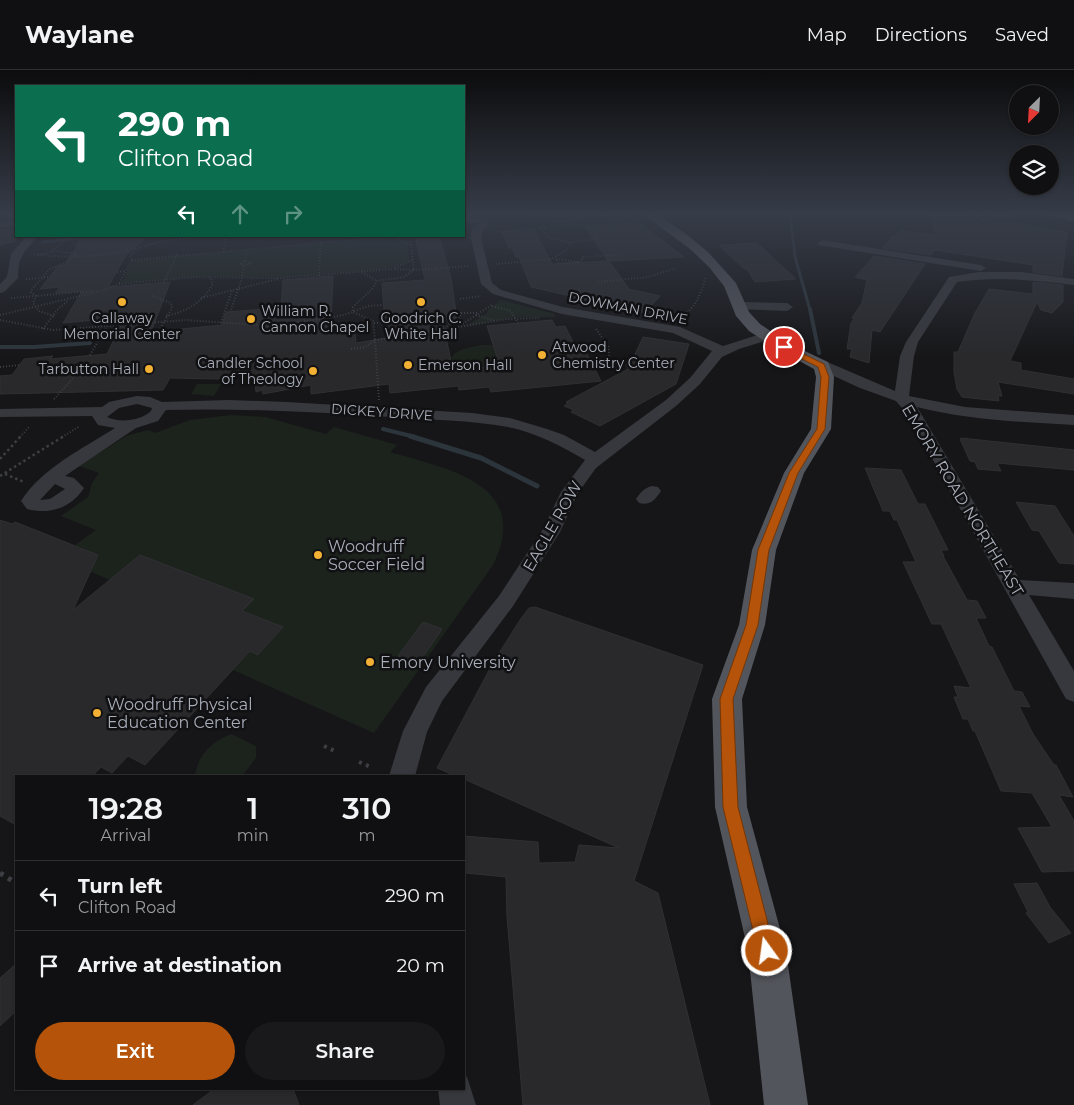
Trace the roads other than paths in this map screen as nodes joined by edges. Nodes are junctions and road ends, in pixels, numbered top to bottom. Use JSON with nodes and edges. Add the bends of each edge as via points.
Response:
{"nodes":[{"id":1,"x":12,"y":261,"type":"edge"},
{"id":2,"x":481,"y":261,"type":"edge"},
{"id":3,"x":703,"y":261,"type":"edge"},
{"id":4,"x":928,"y":261,"type":"edge"},
{"id":5,"x":934,"y":261,"type":"edge"},
{"id":6,"x":707,"y":266,"type":"joint"},
{"id":7,"x":1034,"y":277,"type":"junction"},
{"id":8,"x":953,"y":279,"type":"junction"},
{"id":9,"x":1074,"y":282,"type":"edge"},
{"id":10,"x":0,"y":290,"type":"edge"},
{"id":11,"x":787,"y":307,"type":"dead end"},
{"id":12,"x":766,"y":333,"type":"junction"},
{"id":13,"x":722,"y":351,"type":"junction"},
{"id":14,"x":901,"y":398,"type":"junction"},
{"id":15,"x":160,"y":406,"type":"junction"},
{"id":16,"x":0,"y":413,"type":"edge"},
{"id":17,"x":101,"y":414,"type":"junction"},
{"id":18,"x":1074,"y":420,"type":"edge"},
{"id":19,"x":132,"y":424,"type":"junction"},
{"id":20,"x":596,"y":459,"type":"junction"},
{"id":21,"x":52,"y":476,"type":"junction"},
{"id":22,"x":1015,"y":587,"type":"junction"},
{"id":23,"x":1074,"y":591,"type":"edge"},
{"id":24,"x":1074,"y":692,"type":"edge"},
{"id":25,"x":402,"y":775,"type":"edge"},
{"id":26,"x":455,"y":1090,"type":"edge"},
{"id":27,"x":458,"y":1105,"type":"edge"},
{"id":28,"x":786,"y":1105,"type":"edge"}],
"edges":[{"from":1,"to":10,"type":"street","via":[[12,278]]},
{"from":2,"to":13,"type":"street","name":"DOWMAN DRIVE","via":[[487,284],[502,295],[581,314],[676,330]]},
{"from":3,"to":6,"type":"main road"},
{"from":4,"to":8,"type":"street"},
{"from":5,"to":7,"type":"street"},
{"from":6,"to":12,"type":"street","via":[[731,286]]},
{"from":7,"to":8,"type":"street","via":[[979,275]]},
{"from":7,"to":9,"type":"street"},
{"from":8,"to":14,"type":"street","name":"EMORY ROAD NORTHEAST","via":[[912,342]]},
{"from":11,"to":12,"type":"street","name":"EAGLE ROW"},
{"from":12,"to":13,"type":"street","name":"EAGLE ROW"},
{"from":12,"to":14,"type":"street","via":[[840,374]]},
{"from":12,"to":28,"type":"main road","via":[[822,366],[825,377],[821,429],[794,473],[764,550],[752,625],[727,699],[731,807],[767,951]]},
{"from":13,"to":20,"type":"street","name":"EAGLE ROW","via":[[671,404]]},
{"from":14,"to":18,"type":"street","via":[[977,414]]},
{"from":14,"to":22,"type":"street","name":"EMORY ROAD NORTHEAST","via":[[914,413]]},
{"from":15,"to":17,"type":"street","name":"DICKEY DRIVE","via":[[150,401],[129,401],[114,405]]},
{"from":15,"to":19,"type":"street","name":"DICKEY DRIVE","via":[[152,418]]},
{"from":15,"to":20,"type":"street","name":"DICKEY DRIVE","via":[[228,404],[472,418],[510,423],[558,438]]},
{"from":16,"to":17,"type":"street","name":"DICKEY DRIVE"},
{"from":17,"to":19,"type":"street","name":"DICKEY DRIVE","via":[[103,422],[109,424]]},
{"from":19,"to":21,"type":"street"},
{"from":20,"to":25,"type":"street","name":"EAGLE ROW","via":[[573,488],[551,532],[506,601],[434,694],[415,731]]},
{"from":21,"to":21,"type":"street","via":[[39,487],[30,501],[33,505],[52,506],[66,499],[75,488]]},
{"from":22,"to":23,"type":"street"},
{"from":22,"to":24,"type":"street","name":"EMORY ROAD NORTHEAST"},
{"from":26,"to":27,"type":"street"}]}
